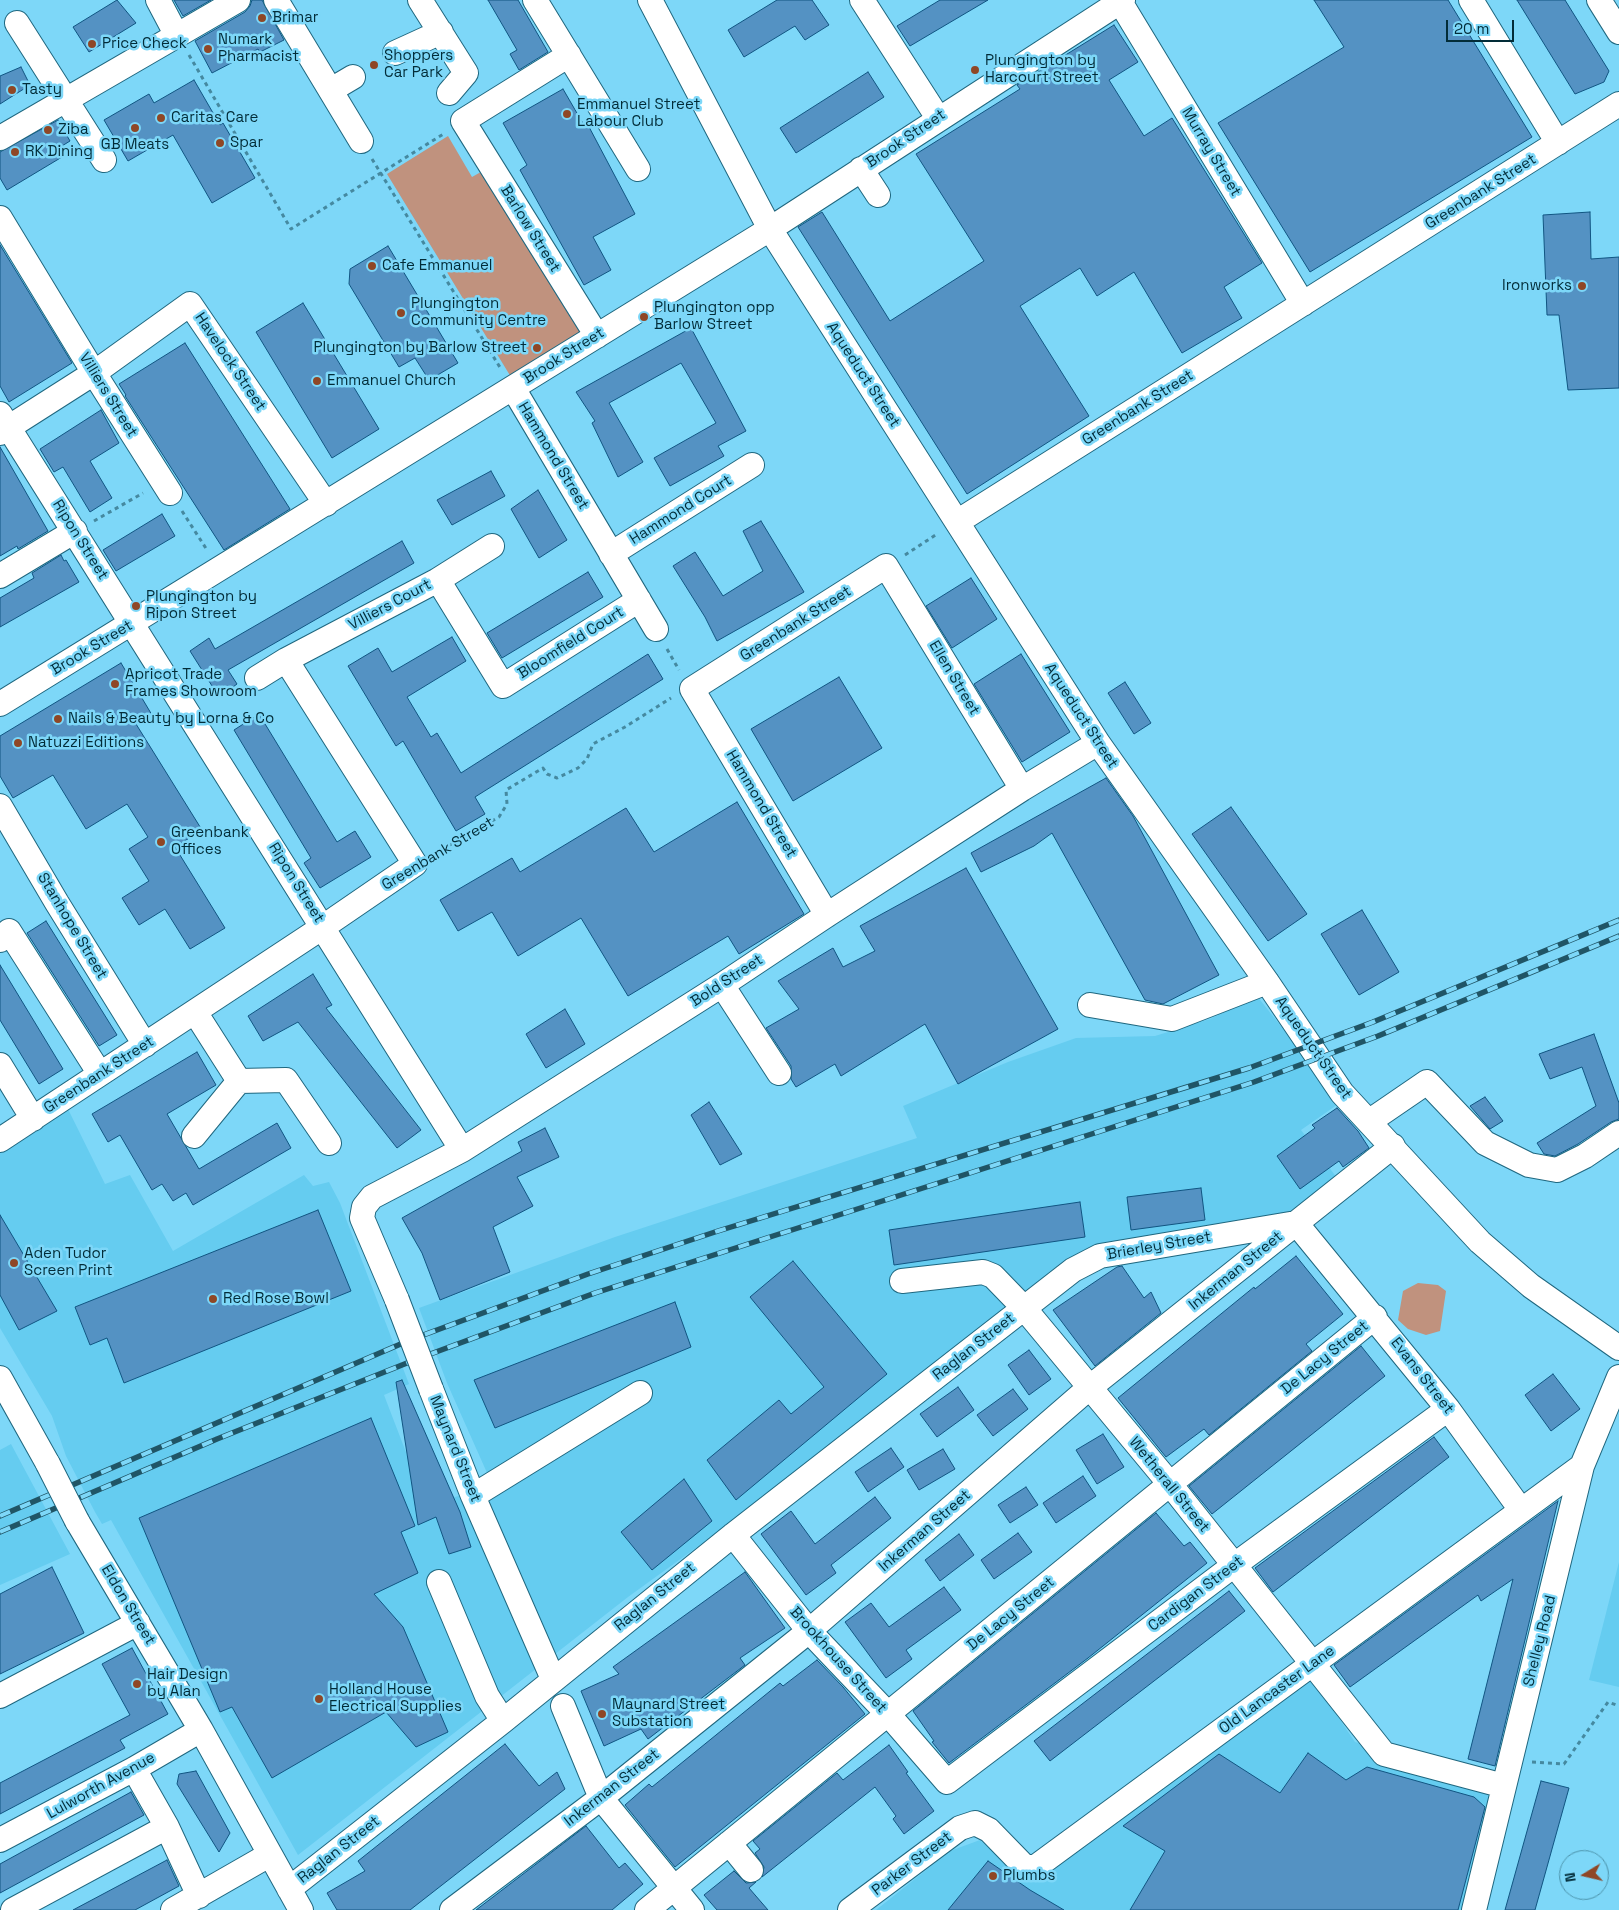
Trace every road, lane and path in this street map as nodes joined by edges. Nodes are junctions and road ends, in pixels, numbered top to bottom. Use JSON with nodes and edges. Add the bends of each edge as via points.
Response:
{"nodes":[{"id":1,"x":158,"y":0,"type":"edge"},
{"id":2,"x":238,"y":0,"type":"edge"},
{"id":3,"x":276,"y":0,"type":"edge"},
{"id":4,"x":420,"y":0,"type":"edge"},
{"id":5,"x":535,"y":0,"type":"edge"},
{"id":6,"x":650,"y":0,"type":"edge"},
{"id":7,"x":862,"y":0,"type":"edge"},
{"id":8,"x":1471,"y":0,"type":"edge"},
{"id":9,"x":1599,"y":0,"type":"edge"},
{"id":10,"x":1121,"y":1,"type":"edge"},
{"id":11,"x":17,"y":23,"type":"dead end"},
{"id":12,"x":441,"y":32,"type":"junction"},
{"id":13,"x":1619,"y":32,"type":"edge"},
{"id":14,"x":177,"y":36,"type":"junction"},
{"id":15,"x":395,"y":53,"type":"dead end"},
{"id":16,"x":568,"y":55,"type":"junction"},
{"id":17,"x":353,"y":77,"type":"dead end"},
{"id":18,"x":330,"y":90,"type":"junction"},
{"id":19,"x":449,"y":93,"type":"dead end"},
{"id":20,"x":66,"y":99,"type":"junction"},
{"id":21,"x":1619,"y":104,"type":"edge"},
{"id":22,"x":938,"y":118,"type":"junction"},
{"id":23,"x":463,"y":121,"type":"junction"},
{"id":24,"x":0,"y":138,"type":"edge"},
{"id":25,"x":361,"y":141,"type":"joint"},
{"id":26,"x":1558,"y":143,"type":"junction"},
{"id":27,"x":104,"y":160,"type":"dead end"},
{"id":28,"x":638,"y":169,"type":"dead end"},
{"id":29,"x":861,"y":170,"type":"junction"},
{"id":30,"x":381,"y":173,"type":"junction"},
{"id":31,"x":878,"y":195,"type":"dead end"},
{"id":32,"x":0,"y":218,"type":"edge"},
{"id":33,"x":770,"y":229,"type":"junction"},
{"id":34,"x":1303,"y":304,"type":"junction"},
{"id":35,"x":597,"y":336,"type":"junction"},
{"id":36,"x":94,"y":374,"type":"junction"},
{"id":37,"x":513,"y":388,"type":"junction"},
{"id":38,"x":3,"y":425,"type":"edge"},
{"id":39,"x":752,"y":465,"type":"dead end"},
{"id":40,"x":167,"y":487,"type":"junction"},
{"id":41,"x":326,"y":504,"type":"junction"},
{"id":42,"x":957,"y":522,"type":"junction"},
{"id":43,"x":75,"y":532,"type":"junction"},
{"id":44,"x":492,"y":546,"type":"dead end"},
{"id":45,"x":610,"y":554,"type":"junction"},
{"id":46,"x":886,"y":566,"type":"junction"},
{"id":47,"x":220,"y":570,"type":"junction"},
{"id":48,"x":0,"y":576,"type":"edge"},
{"id":49,"x":438,"y":580,"type":"junction"},
{"id":50,"x":639,"y":600,"type":"junction"},
{"id":51,"x":131,"y":624,"type":"junction"},
{"id":52,"x":656,"y":629,"type":"joint"},
{"id":53,"x":286,"y":660,"type":"junction"},
{"id":54,"x":257,"y":678,"type":"dead end"},
{"id":55,"x":503,"y":686,"type":"joint"},
{"id":56,"x":692,"y":689,"type":"junction"},
{"id":57,"x":0,"y":704,"type":"edge"},
{"id":58,"x":1098,"y":743,"type":"junction"},
{"id":59,"x":1022,"y":789,"type":"junction"},
{"id":60,"x":0,"y":806,"type":"edge"},
{"id":61,"x":415,"y":864,"type":"junction"},
{"id":62,"x":827,"y":914,"type":"junction"},
{"id":63,"x":324,"y":927,"type":"junction"},
{"id":64,"x":0,"y":940,"type":"edge"},
{"id":65,"x":1267,"y":982,"type":"junction"},
{"id":66,"x":722,"y":985,"type":"junction"},
{"id":67,"x":1090,"y":1005,"type":"dead end"},
{"id":68,"x":195,"y":1012,"type":"junction"},
{"id":69,"x":145,"y":1045,"type":"junction"},
{"id":70,"x":0,"y":1065,"type":"edge"},
{"id":71,"x":779,"y":1073,"type":"dead end"},
{"id":72,"x":100,"y":1074,"type":"junction"},
{"id":73,"x":239,"y":1081,"type":"junction"},
{"id":74,"x":33,"y":1119,"type":"junction"},
{"id":75,"x":1370,"y":1121,"type":"junction"},
{"id":76,"x":1619,"y":1134,"type":"edge"},
{"id":77,"x":194,"y":1136,"type":"dead end"},
{"id":78,"x":0,"y":1140,"type":"edge"},
{"id":79,"x":329,"y":1143,"type":"dead end"},
{"id":80,"x":1393,"y":1146,"type":"junction"},
{"id":81,"x":462,"y":1150,"type":"junction"},
{"id":82,"x":362,"y":1218,"type":"joint"},
{"id":83,"x":1296,"y":1223,"type":"junction"},
{"id":84,"x":902,"y":1282,"type":"dead end"},
{"id":85,"x":1024,"y":1308,"type":"junction"},
{"id":86,"x":1375,"y":1317,"type":"junction"},
{"id":87,"x":1619,"y":1348,"type":"edge"},
{"id":88,"x":1619,"y":1377,"type":"edge"},
{"id":89,"x":0,"y":1378,"type":"edge"},
{"id":90,"x":1089,"y":1388,"type":"junction"},
{"id":91,"x":640,"y":1393,"type":"dead end"},
{"id":92,"x":1448,"y":1409,"type":"junction"},
{"id":93,"x":1582,"y":1466,"type":"junction"},
{"id":94,"x":1170,"y":1484,"type":"junction"},
{"id":95,"x":473,"y":1496,"type":"junction"},
{"id":96,"x":1521,"y":1510,"type":"junction"},
{"id":97,"x":733,"y":1535,"type":"junction"},
{"id":98,"x":1233,"y":1566,"type":"junction"},
{"id":99,"x":439,"y":1582,"type":"dead end"},
{"id":100,"x":138,"y":1622,"type":"junction"},
{"id":101,"x":809,"y":1631,"type":"junction"},
{"id":102,"x":1312,"y":1664,"type":"junction"},
{"id":103,"x":553,"y":1679,"type":"junction"},
{"id":104,"x":0,"y":1696,"type":"edge"},
{"id":105,"x":563,"y":1706,"type":"dead end"},
{"id":106,"x":1619,"y":1706,"type":"edge"},
{"id":107,"x":888,"y":1714,"type":"junction"},
{"id":108,"x":503,"y":1721,"type":"junction"},
{"id":109,"x":201,"y":1730,"type":"junction"},
{"id":110,"x":1511,"y":1760,"type":"junction"},
{"id":111,"x":134,"y":1769,"type":"junction"},
{"id":112,"x":947,"y":1782,"type":"joint"},
{"id":113,"x":1504,"y":1786,"type":"junction"},
{"id":114,"x":601,"y":1798,"type":"junction"},
{"id":115,"x":975,"y":1823,"type":"joint"},
{"id":116,"x":167,"y":1827,"type":"junction"},
{"id":117,"x":0,"y":1840,"type":"edge"},
{"id":118,"x":729,"y":1843,"type":"junction"},
{"id":119,"x":269,"y":1855,"type":"junction"},
{"id":120,"x":751,"y":1870,"type":"dead end"},
{"id":121,"x":289,"y":1889,"type":"junction"},
{"id":122,"x":672,"y":1889,"type":"junction"},
{"id":123,"x":199,"y":1896,"type":"junction"},
{"id":124,"x":13,"y":1910,"type":"edge"},
{"id":125,"x":173,"y":1910,"type":"edge"},
{"id":126,"x":300,"y":1910,"type":"edge"},
{"id":127,"x":452,"y":1910,"type":"edge"},
{"id":128,"x":647,"y":1910,"type":"edge"},
{"id":129,"x":692,"y":1910,"type":"edge"},
{"id":130,"x":850,"y":1910,"type":"edge"},
{"id":131,"x":1474,"y":1910,"type":"edge"}],
"edges":[{"from":1,"to":14,"type":"street"},
{"from":2,"to":14,"type":"street"},
{"from":3,"to":18,"type":"street"},
{"from":4,"to":12,"type":"street"},
{"from":5,"to":16,"type":"street"},
{"from":6,"to":33,"type":"street","name":"Aqueduct Street"},
{"from":7,"to":22,"type":"street"},
{"from":8,"to":26,"type":"street"},
{"from":9,"to":13,"type":"street"},
{"from":10,"to":22,"type":"street","name":"Brook Street"},
{"from":10,"to":34,"type":"street","name":"Murray Street"},
{"from":11,"to":20,"type":"street"},
{"from":12,"to":15,"type":"street"},
{"from":12,"to":19,"type":"street","via":[[466,73]]},
{"from":14,"to":20,"type":"street"},
{"from":14,"to":30,"type":"path","via":[[291,230]]},
{"from":16,"to":23,"type":"street"},
{"from":16,"to":28,"type":"street"},
{"from":17,"to":18,"type":"street"},
{"from":18,"to":25,"type":"street"},
{"from":20,"to":24,"type":"street"},
{"from":20,"to":27,"type":"street"},
{"from":21,"to":26,"type":"street","name":"Greenbank Street"},
{"from":22,"to":29,"type":"street","name":"Brook Street"},
{"from":23,"to":30,"type":"path"},
{"from":23,"to":35,"type":"street","name":"Barlow Street"},
{"from":25,"to":30,"type":"path","name":"Hammond Street"},
{"from":26,"to":34,"type":"street","name":"Greenbank Street"},
{"from":29,"to":31,"type":"street"},
{"from":29,"to":33,"type":"street","name":"Brook Street"},
{"from":30,"to":37,"type":"path","name":"Hammond Street"},
{"from":32,"to":36,"type":"street","name":"Villiers Street"},
{"from":33,"to":35,"type":"street","name":"Brook Street"},
{"from":33,"to":42,"type":"street","name":"Aqueduct Street"},
{"from":34,"to":42,"type":"street","name":"Greenbank Street"},
{"from":35,"to":37,"type":"street","name":"Brook Street"},
{"from":36,"to":38,"type":"street","name":"Havelock Street"},
{"from":36,"to":40,"type":"street","name":"Villiers Street"},
{"from":36,"to":41,"type":"street","name":"Havelock Street","via":[[190,304]]},
{"from":37,"to":41,"type":"street","name":"Brook Street"},
{"from":37,"to":45,"type":"street","name":"Hammond Street"},
{"from":38,"to":43,"type":"street","name":"Ripon Street"},
{"from":39,"to":45,"type":"street","name":"Hammond Court"},
{"from":40,"to":43,"type":"path"},
{"from":40,"to":47,"type":"path"},
{"from":41,"to":47,"type":"street","name":"Brook Street"},
{"from":42,"to":46,"type":"path"},
{"from":42,"to":58,"type":"street","name":"Aqueduct Street"},
{"from":43,"to":48,"type":"street"},
{"from":43,"to":51,"type":"street","name":"Ripon Street"},
{"from":44,"to":49,"type":"street"},
{"from":45,"to":50,"type":"street","name":"Hammond Street"},
{"from":46,"to":56,"type":"street","name":"Greenbank Street"},
{"from":46,"to":59,"type":"street","name":"Ellen Street"},
{"from":47,"to":51,"type":"street","name":"Brook Street"},
{"from":49,"to":53,"type":"street","name":"Villiers Court"},
{"from":49,"to":55,"type":"street","name":"Villiers Court"},
{"from":50,"to":52,"type":"street","name":"Hammond Street"},
{"from":50,"to":55,"type":"street","name":"Bloomfield Court"},
{"from":51,"to":57,"type":"street","name":"Brook Street"},
{"from":51,"to":63,"type":"street","name":"Ripon Street"},
{"from":52,"to":56,"type":"path"},
{"from":53,"to":54,"type":"street","name":"Villiers Court"},
{"from":53,"to":61,"type":"street"},
{"from":56,"to":61,"type":"path","name":"Greenbank Street","via":[[593,744],[587,759],[578,768],[557,778],[543,768],[506,790],[507,804],[499,818]]},
{"from":56,"to":62,"type":"street","name":"Hammond Street"},
{"from":58,"to":59,"type":"street","name":"Bold Street"},
{"from":58,"to":65,"type":"street","name":"Aqueduct Street"},
{"from":59,"to":62,"type":"street","name":"Bold Street"},
{"from":60,"to":69,"type":"street","name":"Stanhope Street"},
{"from":61,"to":63,"type":"street","name":"Greenbank Street"},
{"from":62,"to":66,"type":"street","name":"Bold Street"},
{"from":63,"to":68,"type":"street","name":"Greenbank Street"},
{"from":63,"to":81,"type":"street","name":"Ripon Street"},
{"from":64,"to":72,"type":"street","via":[[9,931]]},
{"from":65,"to":67,"type":"street","via":[[1172,1018]]},
{"from":65,"to":75,"type":"street","name":"Aqueduct Street","via":[[1342,1093]]},
{"from":66,"to":71,"type":"street"},
{"from":66,"to":81,"type":"street","name":"Bold Street"},
{"from":68,"to":69,"type":"street","name":"Greenbank Street"},
{"from":68,"to":73,"type":"street"},
{"from":69,"to":72,"type":"street","name":"Greenbank Street"},
{"from":70,"to":74,"type":"street"},
{"from":72,"to":74,"type":"street","name":"Greenbank Street"},
{"from":73,"to":77,"type":"street"},
{"from":73,"to":79,"type":"street","via":[[286,1080]]},
{"from":74,"to":78,"type":"street","name":"Greenbank Street"},
{"from":75,"to":76,"type":"street","via":[[1427,1082],[1485,1143],[1529,1165],[1557,1170]]},
{"from":75,"to":80,"type":"street","name":"Aqueduct Street"},
{"from":80,"to":83,"type":"street","name":"Inkerman Street"},
{"from":80,"to":87,"type":"street","name":"Aqueduct Street","via":[[1480,1242],[1531,1286]]},
{"from":81,"to":82,"type":"street","name":"Bold Street","via":[[372,1197],[364,1207]]},
{"from":82,"to":95,"type":"street","name":"Maynard Street","bridge":true},
{"from":83,"to":85,"type":"street","name":"Brierley Street","via":[[1100,1256],[1073,1270]]},
{"from":83,"to":86,"type":"street","name":"Evans Street"},
{"from":83,"to":90,"type":"street","name":"Inkerman Street"},
{"from":84,"to":85,"type":"street","via":[[983,1272],[993,1276]]},
{"from":85,"to":90,"type":"street","name":"Wetherall Street"},
{"from":85,"to":97,"type":"street","name":"Raglan Street"},
{"from":86,"to":92,"type":"street","name":"Evans Street"},
{"from":86,"to":94,"type":"street","name":"De Lacy Street"},
{"from":88,"to":93,"type":"street","name":"Shelley Road"},
{"from":89,"to":100,"type":"street","name":"Eldon Street","bridge":true,"via":[[77,1520]]},
{"from":90,"to":94,"type":"street","name":"Wetherall Street"},
{"from":90,"to":101,"type":"street","name":"Inkerman Street"},
{"from":91,"to":95,"type":"street"},
{"from":92,"to":96,"type":"street","name":"Evans Street"},
{"from":92,"to":98,"type":"street","name":"Cardigan Street"},
{"from":93,"to":96,"type":"street","name":"Old Lancaster Lane"},
{"from":93,"to":110,"type":"street","name":"Shelley Road"},
{"from":94,"to":98,"type":"street","name":"Wetherall Street"},
{"from":94,"to":107,"type":"street","name":"De Lacy Street"},
{"from":95,"to":103,"type":"street","name":"Maynard Street"},
{"from":96,"to":102,"type":"street","name":"Old Lancaster Lane"},
{"from":97,"to":101,"type":"street","name":"Brookhouse Street"},
{"from":97,"to":103,"type":"street","name":"Raglan Street"},
{"from":98,"to":102,"type":"street","name":"Wetherall Street"},
{"from":98,"to":112,"type":"street","name":"Cardigan Street"},
{"from":99,"to":108,"type":"street","via":[[487,1696]]},
{"from":100,"to":104,"type":"street"},
{"from":100,"to":109,"type":"street","name":"Eldon Street"},
{"from":101,"to":107,"type":"street","name":"Brookhouse Street"},
{"from":101,"to":114,"type":"street","name":"Inkerman Street"},
{"from":102,"to":113,"type":"street","name":"Wetherall Street","via":[[1384,1754]]},
{"from":102,"to":115,"type":"street","name":"Old Lancaster Lane","via":[[1037,1866],[1026,1868],[989,1830]]},
{"from":103,"to":108,"type":"street","name":"Raglan Street"},
{"from":105,"to":114,"type":"street"},
{"from":106,"to":110,"type":"path","via":[[1608,1702],[1564,1764]]},
{"from":107,"to":112,"type":"street","name":"Brookhouse Street"},
{"from":107,"to":118,"type":"street","name":"De Lacy Street"},
{"from":108,"to":121,"type":"street","name":"Raglan Street"},
{"from":109,"to":111,"type":"street","name":"Lulworth Avenue"},
{"from":109,"to":119,"type":"street","name":"Eldon Street"},
{"from":110,"to":113,"type":"street","name":"Shelley Road"},
{"from":111,"to":116,"type":"street"},
{"from":111,"to":117,"type":"street","name":"Lulworth Avenue"},
{"from":113,"to":131,"type":"street","name":"Shelley Road"},
{"from":114,"to":122,"type":"street"},
{"from":114,"to":127,"type":"street","name":"Inkerman Street"},
{"from":115,"to":130,"type":"street","name":"Parker Street","via":[[960,1828]]},
{"from":116,"to":123,"type":"street"},
{"from":116,"to":124,"type":"street"},
{"from":118,"to":120,"type":"street"},
{"from":118,"to":122,"type":"street","name":"De Lacy Street"},
{"from":119,"to":121,"type":"street","name":"Eldon Street"},
{"from":119,"to":123,"type":"street"},
{"from":121,"to":126,"type":"street","name":"Eldon Street"},
{"from":122,"to":128,"type":"street","name":"De Lacy Street"},
{"from":122,"to":129,"type":"street"},
{"from":123,"to":125,"type":"street"}]}
